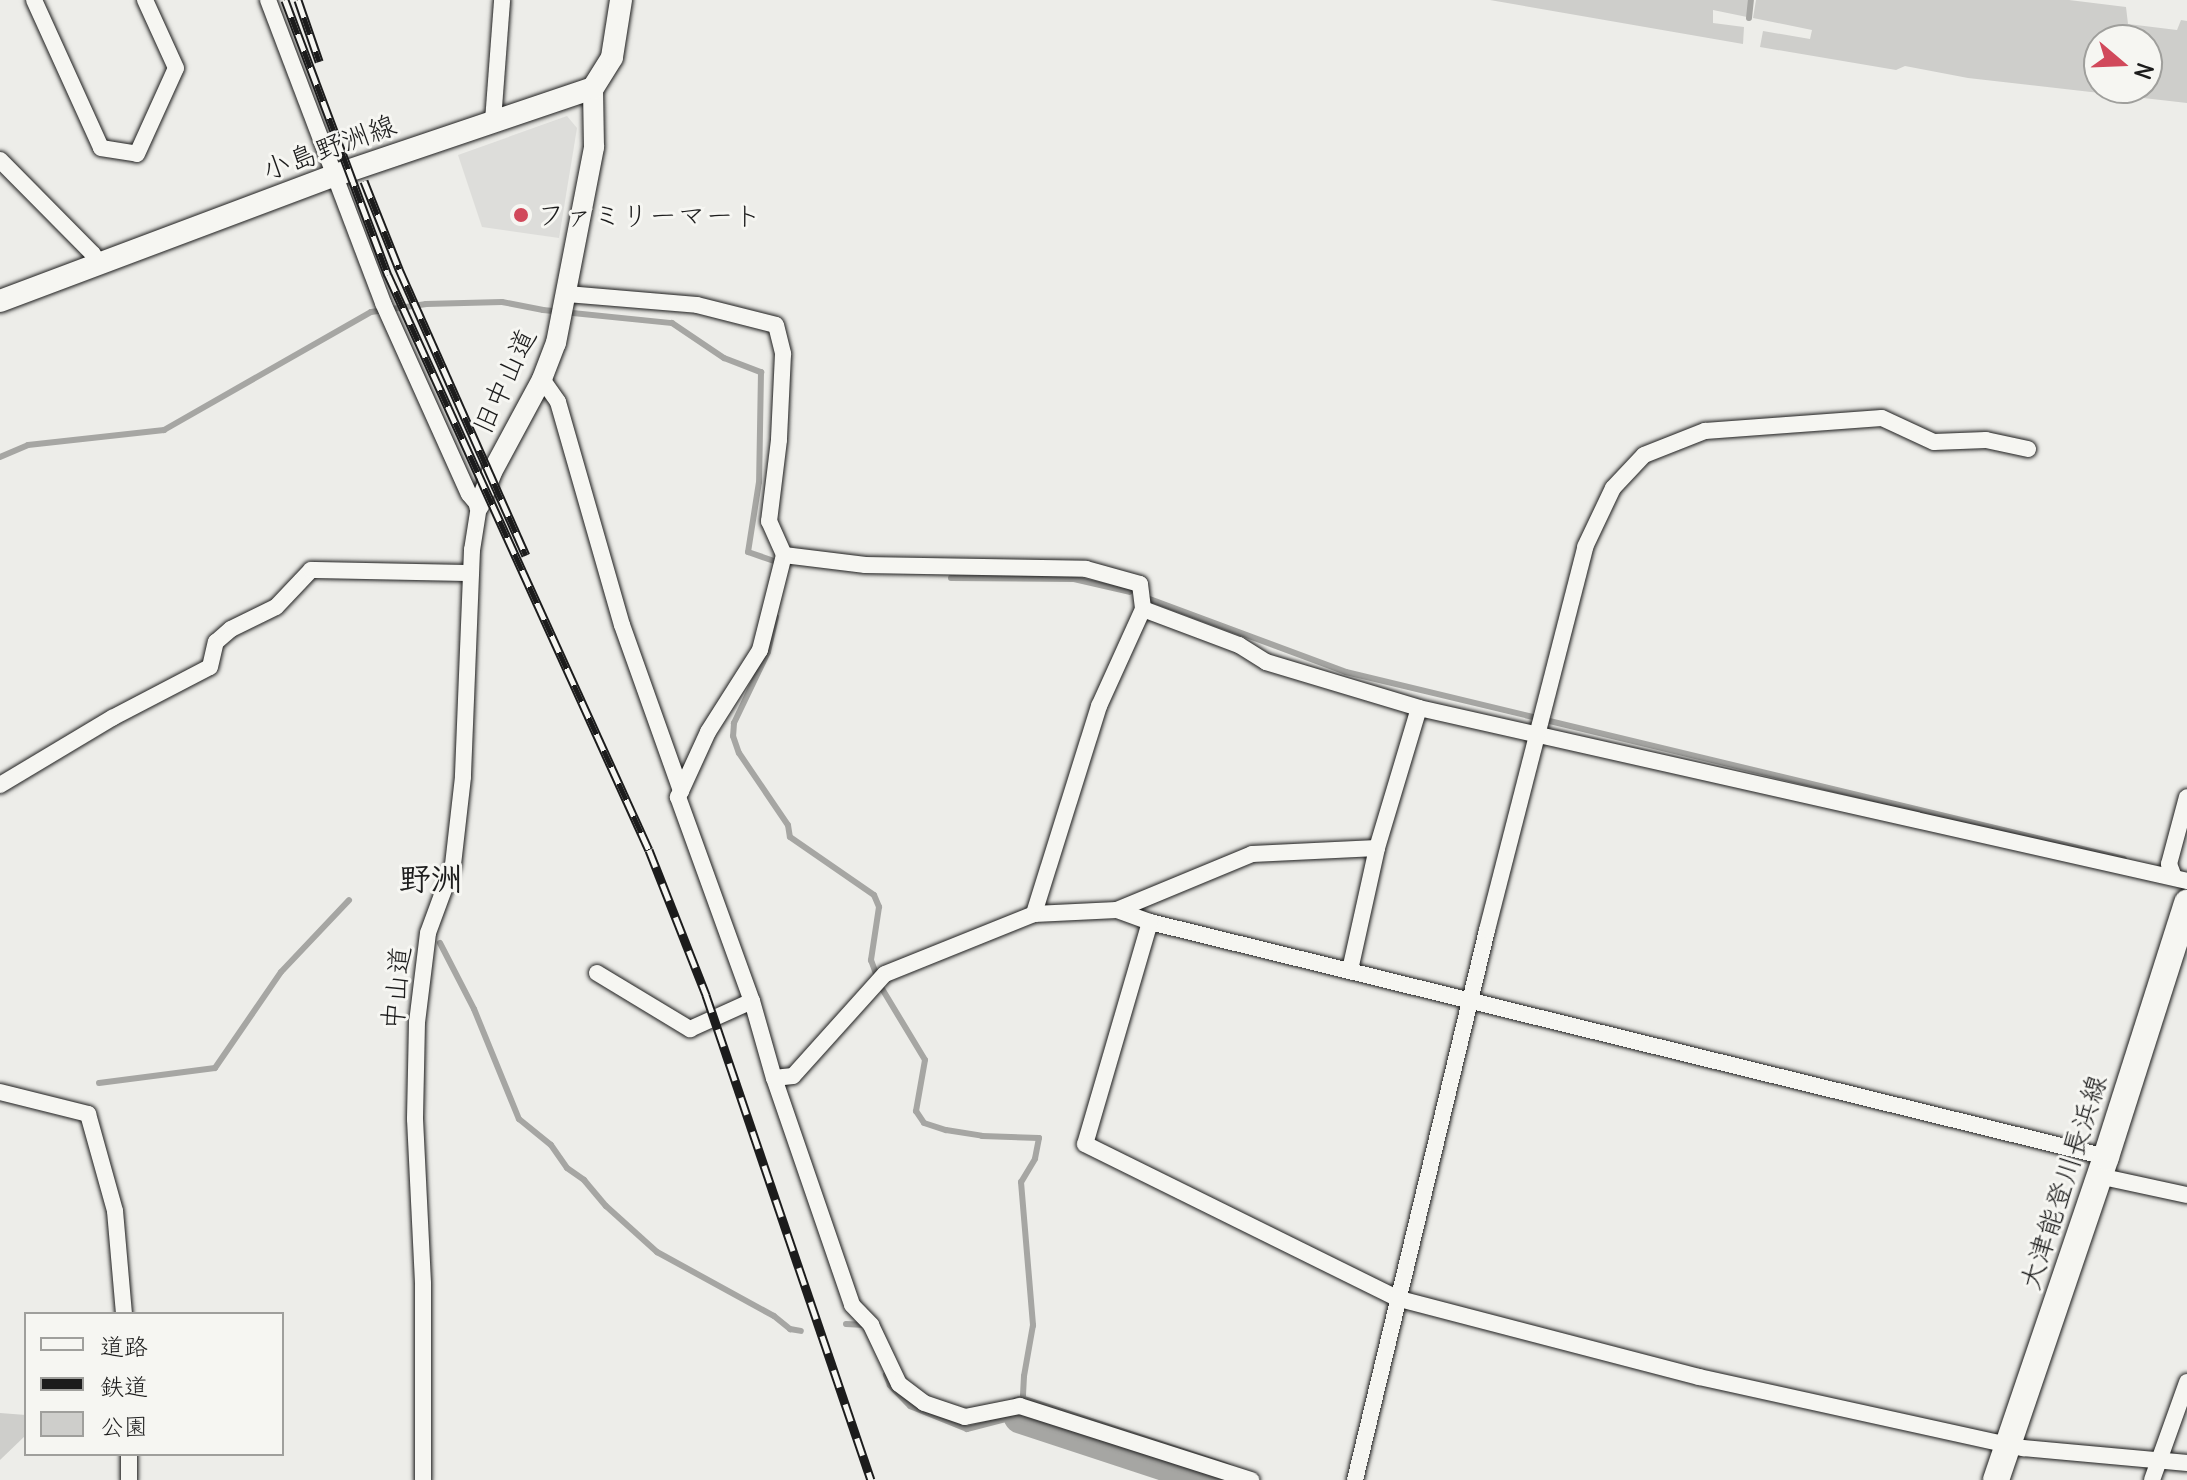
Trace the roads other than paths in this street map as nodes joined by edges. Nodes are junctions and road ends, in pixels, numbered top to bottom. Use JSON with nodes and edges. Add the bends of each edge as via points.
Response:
{"nodes":[{"id":1,"x":34,"y":0,"type":"edge"},
{"id":2,"x":145,"y":0,"type":"edge"},
{"id":3,"x":268,"y":0,"type":"edge"},
{"id":4,"x":502,"y":0,"type":"edge"},
{"id":5,"x":621,"y":0,"type":"edge"},
{"id":6,"x":593,"y":88,"type":"junction"},
{"id":7,"x":493,"y":121,"type":"junction"},
{"id":8,"x":0,"y":160,"type":"edge"},
{"id":9,"x":336,"y":175,"type":"junction"},
{"id":10,"x":98,"y":265,"type":"junction"},
{"id":11,"x":0,"y":301,"type":"edge"},
{"id":12,"x":564,"y":306,"type":"junction"},
{"id":13,"x":542,"y":379,"type":"junction"},
{"id":14,"x":2028,"y":449,"type":"dead end"},
{"id":15,"x":479,"y":506,"type":"junction"},
{"id":16,"x":783,"y":562,"type":"junction"},
{"id":17,"x":471,"y":573,"type":"junction"},
{"id":18,"x":1143,"y":609,"type":"junction"},
{"id":19,"x":1419,"y":708,"type":"junction"},
{"id":20,"x":1540,"y":723,"type":"junction"},
{"id":21,"x":0,"y":785,"type":"edge"},
{"id":22,"x":681,"y":791,"type":"junction"},
{"id":23,"x":2187,"y":797,"type":"edge"},
{"id":24,"x":1377,"y":848,"type":"junction"},
{"id":25,"x":2180,"y":879,"type":"edge"},
{"id":26,"x":2187,"y":903,"type":"edge"},
{"id":27,"x":1117,"y":910,"type":"junction"},
{"id":28,"x":1034,"y":914,"type":"junction"},
{"id":29,"x":1150,"y":922,"type":"junction"},
{"id":30,"x":1350,"y":970,"type":"junction"},
{"id":31,"x":597,"y":973,"type":"dead end"},
{"id":32,"x":752,"y":1001,"type":"junction"},
{"id":33,"x":1471,"y":1001,"type":"junction"},
{"id":34,"x":774,"y":1078,"type":"junction"},
{"id":35,"x":0,"y":1092,"type":"edge"},
{"id":36,"x":2103,"y":1166,"type":"junction"},
{"id":37,"x":2187,"y":1195,"type":"edge"},
{"id":38,"x":1396,"y":1298,"type":"junction"},
{"id":39,"x":124,"y":1312,"type":"edge"},
{"id":40,"x":2187,"y":1382,"type":"edge"},
{"id":41,"x":2009,"y":1444,"type":"junction"},
{"id":42,"x":129,"y":1456,"type":"edge"},
{"id":43,"x":2160,"y":1461,"type":"junction"},
{"id":44,"x":2187,"y":1463,"type":"edge"},
{"id":45,"x":129,"y":1480,"type":"edge"},
{"id":46,"x":423,"y":1480,"type":"edge"},
{"id":47,"x":1251,"y":1480,"type":"edge"},
{"id":48,"x":1355,"y":1480,"type":"edge"},
{"id":49,"x":1996,"y":1480,"type":"edge"},
{"id":50,"x":2152,"y":1480,"type":"edge"}],
"edges":[{"from":1,"to":2,"type":"street","via":[[101,148],[137,154],[176,68]]},
{"from":3,"to":9,"type":"street"},
{"from":4,"to":7,"type":"street"},
{"from":5,"to":6,"type":"main road","via":[[612,57]]},
{"from":6,"to":7,"type":"main road","name":"小島野洲線"},
{"from":6,"to":12,"type":"street","name":"旧中山道","via":[[594,147]]},
{"from":7,"to":9,"type":"main road","name":"小島野洲線"},
{"from":8,"to":10,"type":"street"},
{"from":9,"to":10,"type":"main road","name":"小島野洲線"},
{"from":9,"to":15,"type":"street","via":[[386,309]]},
{"from":10,"to":11,"type":"main road","name":"小島野洲線"},
{"from":12,"to":13,"type":"street","name":"旧中山道"},
{"from":12,"to":16,"type":"street","via":[[697,305],[776,325],[783,354],[769,521]]},
{"from":13,"to":15,"type":"street","name":"旧中山道"},
{"from":13,"to":22,"type":"street","via":[[558,402],[622,625]]},
{"from":14,"to":20,"type":"street","via":[[1986,440],[1934,442],[1882,418],[1705,431],[1644,455],[1613,488],[1585,547]]},
{"from":15,"to":17,"type":"street","name":"中山道"},
{"from":16,"to":18,"type":"street","via":[[1086,569],[1140,584]]},
{"from":16,"to":22,"type":"street","via":[[760,650],[708,732]]},
{"from":17,"to":21,"type":"street","via":[[311,570],[276,607],[216,642],[210,667]]},
{"from":17,"to":46,"type":"street","name":"中山道","via":[[463,777],[453,865],[428,933],[417,1022]]},
{"from":18,"to":19,"type":"street","via":[[1239,645],[1266,662]]},
{"from":18,"to":28,"type":"street","via":[[1099,706]]},
{"from":19,"to":20,"type":"street"},
{"from":19,"to":24,"type":"street"},
{"from":20,"to":25,"type":"street","via":[[1842,806]]},
{"from":20,"to":33,"type":"street"},
{"from":22,"to":32,"type":"street","via":[[678,797]]},
{"from":23,"to":25,"type":"street","via":[[2169,864]]},
{"from":24,"to":27,"type":"street","via":[[1252,854]]},
{"from":24,"to":30,"type":"street"},
{"from":26,"to":36,"type":"main road","name":"大津能登川長浜線"},
{"from":27,"to":28,"type":"street"},
{"from":27,"to":29,"type":"street"},
{"from":28,"to":34,"type":"street","via":[[877,980],[793,1076]]},
{"from":29,"to":30,"type":"street"},
{"from":29,"to":38,"type":"street","via":[[1085,1144]]},
{"from":30,"to":33,"type":"street"},
{"from":31,"to":32,"type":"street","via":[[690,1029]]},
{"from":32,"to":34,"type":"street"},
{"from":33,"to":36,"type":"street"},
{"from":33,"to":38,"type":"street"},
{"from":34,"to":47,"type":"street","via":[[852,1305],[871,1325],[899,1384],[924,1403],[965,1417],[1020,1406]]},
{"from":35,"to":39,"type":"street","via":[[88,1114],[115,1211]]},
{"from":36,"to":37,"type":"street"},
{"from":36,"to":41,"type":"main road","name":"大津能登川長浜線"},
{"from":38,"to":41,"type":"street","via":[[1699,1377]]},
{"from":38,"to":48,"type":"street"},
{"from":40,"to":43,"type":"street"},
{"from":41,"to":43,"type":"street"},
{"from":41,"to":49,"type":"main road","name":"大津能登川長浜線"},
{"from":42,"to":45,"type":"street"},
{"from":43,"to":44,"type":"street"},
{"from":43,"to":50,"type":"street"}]}
